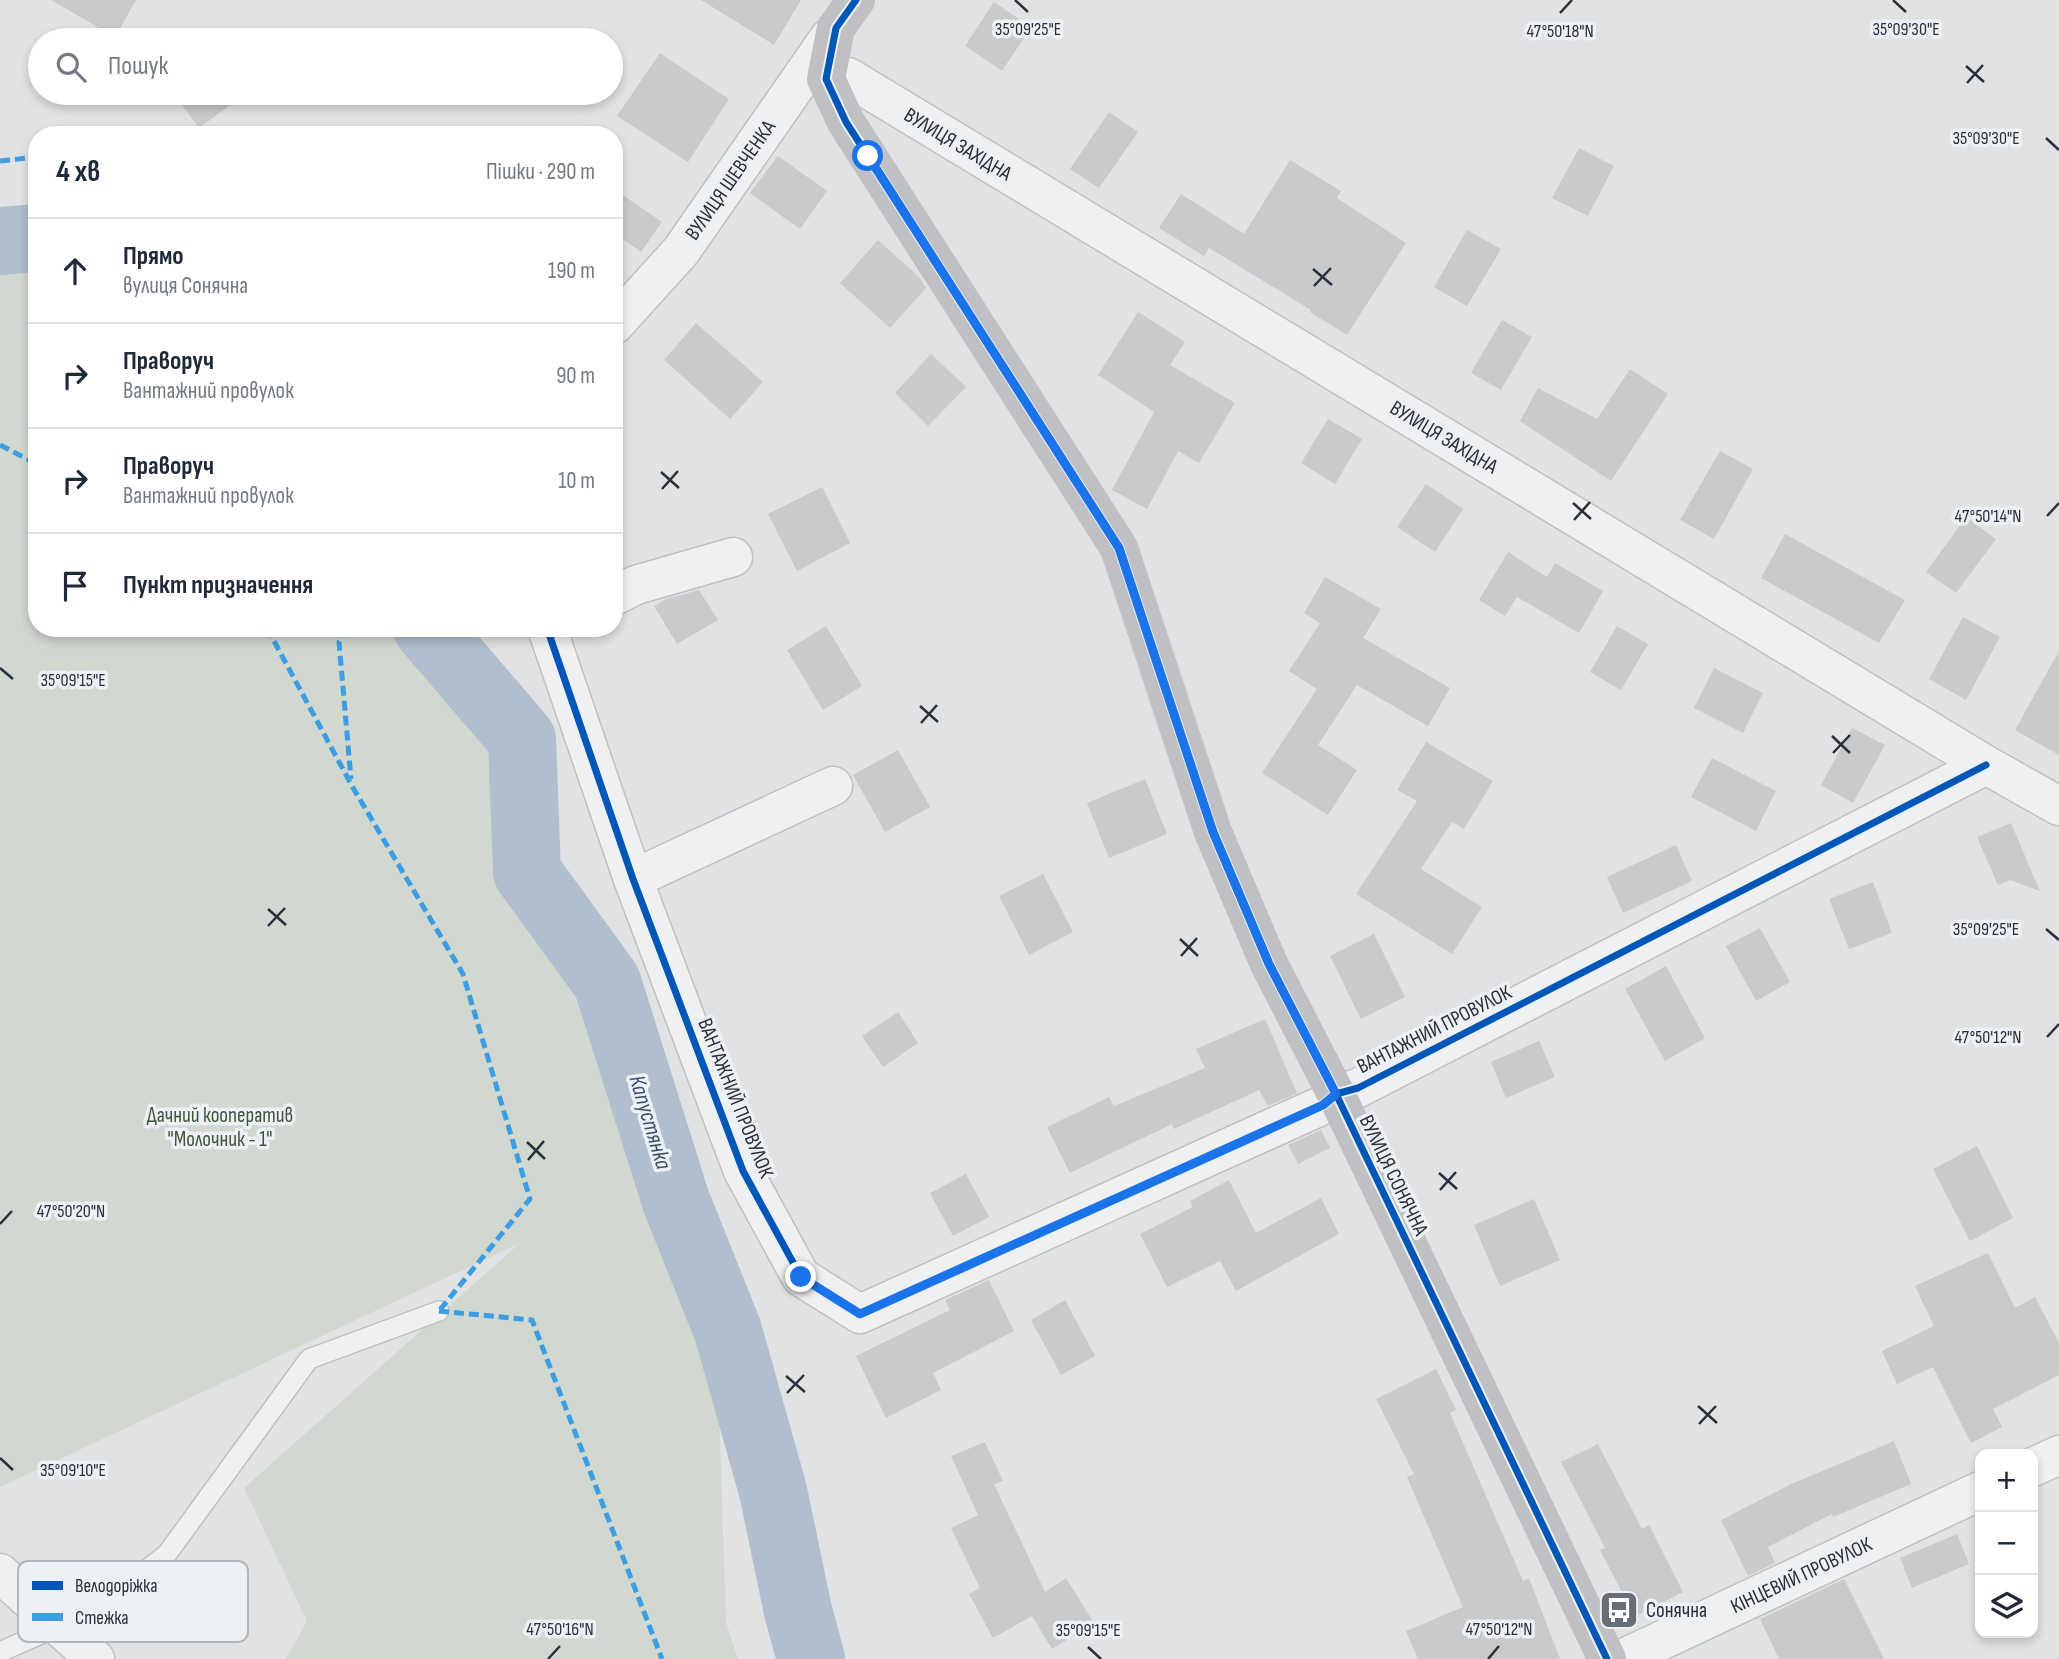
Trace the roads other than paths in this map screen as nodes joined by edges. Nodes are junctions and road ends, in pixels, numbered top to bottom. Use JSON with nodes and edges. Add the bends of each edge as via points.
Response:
{"nodes":[{"id":1,"x":846,"y":14,"type":"edge"},
{"id":2,"x":826,"y":79,"type":"junction"},
{"id":3,"x":623,"y":315,"type":"edge"},
{"id":4,"x":733,"y":557,"type":"dead end"},
{"id":5,"x":623,"y":592,"type":"edge"},
{"id":6,"x":553,"y":637,"type":"edge"},
{"id":7,"x":1986,"y":765,"type":"junction"},
{"id":8,"x":833,"y":786,"type":"dead end"},
{"id":9,"x":2059,"y":806,"type":"edge"},
{"id":10,"x":633,"y":879,"type":"junction"},
{"id":11,"x":1336,"y":1094,"type":"junction"},
{"id":12,"x":439,"y":1311,"type":"dead end"},
{"id":13,"x":2059,"y":1455,"type":"edge"},
{"id":14,"x":2038,"y":1465,"type":"edge"},
{"id":15,"x":1975,"y":1493,"type":"edge"},
{"id":16,"x":158,"y":1561,"type":"edge"},
{"id":17,"x":0,"y":1573,"type":"edge"},
{"id":18,"x":18,"y":1589,"type":"edge"},
{"id":19,"x":22,"y":1642,"type":"edge"},
{"id":20,"x":77,"y":1642,"type":"edge"},
{"id":21,"x":0,"y":1652,"type":"edge"},
{"id":22,"x":94,"y":1659,"type":"edge"},
{"id":23,"x":1607,"y":1659,"type":"edge"},
{"id":24,"x":1622,"y":1659,"type":"edge"}],
"edges":[{"from":1,"to":2,"type":"street"},
{"from":1,"to":3,"type":"street","name":"ВУЛИЦЯ ШЕВЧЕНКА","via":[[681,251]]},
{"from":2,"to":7,"type":"street","name":"ВУЛИЦЯ ЗАХІДНА","via":[[848,77]]},
{"from":2,"to":11,"type":"street","name":"ВУЛИЦЯ СОНЯЧНА","via":[[846,122],[1119,548],[1213,832],[1269,964]]},
{"from":4,"to":5,"type":"street"},
{"from":6,"to":10,"type":"street","name":"ВАНТАЖНИЙ ПРОВУЛОК"},
{"from":7,"to":9,"type":"street","name":"ВУЛИЦЯ ЗАХІДНА"},
{"from":7,"to":11,"type":"street","name":"ВАНТАЖНИЙ ПРОВУЛОК","via":[[1357,1088]]},
{"from":8,"to":10,"type":"street"},
{"from":10,"to":11,"type":"street","name":"ВАНТАЖНИЙ ПРОВУЛОК","via":[[743,1171],[801,1277],[860,1314],[1323,1105]]},
{"from":11,"to":23,"type":"street","name":"ВУЛИЦЯ СОНЯЧНА"},
{"from":12,"to":16,"type":"lane","via":[[309,1359]]},
{"from":13,"to":14,"type":"street"},
{"from":15,"to":24,"type":"street","name":"КІНЦЕВИЙ ПРОВУЛОК"},
{"from":17,"to":18,"type":"street"},
{"from":19,"to":21,"type":"lane"},
{"from":20,"to":22,"type":"street"}]}
